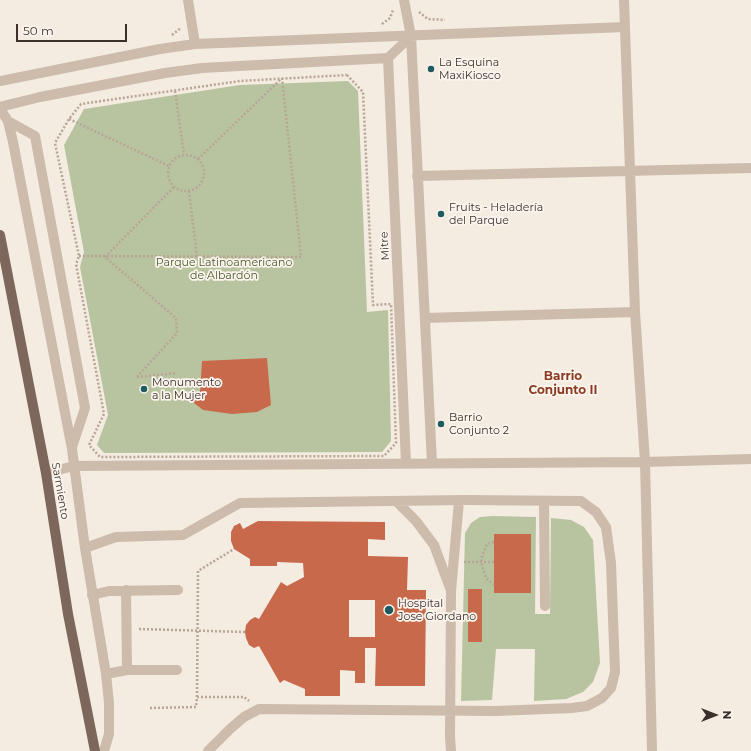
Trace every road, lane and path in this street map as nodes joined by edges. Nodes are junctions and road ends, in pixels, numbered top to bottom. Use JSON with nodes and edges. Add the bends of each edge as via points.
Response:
{"nodes":[{"id":1,"x":188,"y":0,"type":"edge"},
{"id":2,"x":624,"y":0,"type":"edge"},
{"id":3,"x":400,"y":2,"type":"edge"},
{"id":4,"x":381,"y":25,"type":"dead end"},
{"id":5,"x":625,"y":26,"type":"junction"},
{"id":6,"x":411,"y":36,"type":"junction"},
{"id":7,"x":195,"y":44,"type":"junction"},
{"id":8,"x":388,"y":58,"type":"junction"},
{"id":9,"x":282,"y":78,"type":"junction"},
{"id":10,"x":0,"y":81,"type":"edge"},
{"id":11,"x":175,"y":91,"type":"junction"},
{"id":12,"x":0,"y":108,"type":"edge"},
{"id":13,"x":69,"y":119,"type":"junction"},
{"id":14,"x":8,"y":121,"type":"junction"},
{"id":15,"x":184,"y":154,"type":"junction"},
{"id":16,"x":198,"y":159,"type":"junction"},
{"id":17,"x":169,"y":166,"type":"junction"},
{"id":18,"x":751,"y":168,"type":"edge"},
{"id":19,"x":630,"y":171,"type":"junction"},
{"id":20,"x":417,"y":176,"type":"junction"},
{"id":21,"x":174,"y":187,"type":"junction"},
{"id":22,"x":189,"y":191,"type":"junction"},
{"id":23,"x":0,"y":235,"type":"edge"},
{"id":24,"x":79,"y":256,"type":"junction"},
{"id":25,"x":105,"y":257,"type":"junction"},
{"id":26,"x":197,"y":257,"type":"junction"},
{"id":27,"x":635,"y":312,"type":"junction"},
{"id":28,"x":425,"y":318,"type":"junction"},
{"id":29,"x":177,"y":373,"type":"dead end"},
{"id":30,"x":72,"y":449,"type":"junction"},
{"id":31,"x":751,"y":458,"type":"edge"},
{"id":32,"x":645,"y":462,"type":"junction"},
{"id":33,"x":432,"y":463,"type":"junction"},
{"id":34,"x":406,"y":464,"type":"junction"},
{"id":35,"x":74,"y":466,"type":"junction"},
{"id":36,"x":46,"y":473,"type":"junction"},
{"id":37,"x":459,"y":501,"type":"junction"},
{"id":38,"x":544,"y":501,"type":"junction"},
{"id":39,"x":397,"y":502,"type":"junction"},
{"id":40,"x":494,"y":542,"type":"dead end"},
{"id":41,"x":85,"y":548,"type":"junction"},
{"id":42,"x":234,"y":549,"type":"dead end"},
{"id":43,"x":454,"y":562,"type":"junction"},
{"id":44,"x":481,"y":562,"type":"junction"},
{"id":45,"x":494,"y":562,"type":"dead end"},
{"id":46,"x":494,"y":585,"type":"dead end"},
{"id":47,"x":126,"y":590,"type":"junction"},
{"id":48,"x":178,"y":590,"type":"dead end"},
{"id":49,"x":451,"y":592,"type":"junction"},
{"id":50,"x":92,"y":595,"type":"junction"},
{"id":51,"x":545,"y":606,"type":"dead end"},
{"id":52,"x":126,"y":629,"type":"junction"},
{"id":53,"x":197,"y":630,"type":"junction"},
{"id":54,"x":245,"y":632,"type":"dead end"},
{"id":55,"x":127,"y":670,"type":"junction"},
{"id":56,"x":177,"y":670,"type":"dead end"},
{"id":57,"x":106,"y":674,"type":"junction"},
{"id":58,"x":197,"y":696,"type":"junction"},
{"id":59,"x":150,"y":708,"type":"dead end"},
{"id":60,"x":259,"y":709,"type":"junction"},
{"id":61,"x":450,"y":710,"type":"junction"},
{"id":62,"x":95,"y":751,"type":"edge"},
{"id":63,"x":104,"y":751,"type":"edge"},
{"id":64,"x":208,"y":751,"type":"edge"},
{"id":65,"x":451,"y":751,"type":"edge"},
{"id":66,"x":652,"y":751,"type":"edge"}],
"edges":[{"from":1,"to":7,"type":"street"},
{"from":2,"to":5,"type":"street"},
{"from":3,"to":4,"type":"path","via":[[390,18]]},
{"from":3,"to":6,"type":"street"},
{"from":5,"to":6,"type":"street"},
{"from":5,"to":19,"type":"street"},
{"from":6,"to":7,"type":"street"},
{"from":6,"to":8,"type":"street"},
{"from":6,"to":20,"type":"street"},
{"from":7,"to":10,"type":"street"},
{"from":8,"to":12,"type":"street","via":[[202,68],[48,95]]},
{"from":8,"to":34,"type":"street","name":"Mitre"},
{"from":9,"to":11,"type":"path","via":[[240,81]]},
{"from":9,"to":16,"type":"path"},
{"from":9,"to":24,"type":"path","via":[[347,75],[364,92],[373,305],[391,304],[396,443],[384,456],[100,457],[89,445],[104,414],[76,264]]},
{"from":9,"to":26,"type":"path","via":[[301,257]]},
{"from":11,"to":13,"type":"path","via":[[81,104]]},
{"from":11,"to":15,"type":"path"},
{"from":12,"to":14,"type":"street"},
{"from":13,"to":17,"type":"path"},
{"from":13,"to":24,"type":"path","via":[[55,143]]},
{"from":14,"to":30,"type":"street"},
{"from":14,"to":30,"type":"street","via":[[36,136],[85,408]]},
{"from":15,"to":16,"type":"path"},
{"from":15,"to":17,"type":"path","via":[[177,156]]},
{"from":16,"to":22,"type":"path","via":[[203,166],[202,182]]},
{"from":17,"to":21,"type":"path","via":[[168,174]]},
{"from":18,"to":19,"type":"street"},
{"from":19,"to":20,"type":"street"},
{"from":19,"to":27,"type":"street"},
{"from":20,"to":28,"type":"street"},
{"from":21,"to":22,"type":"path","via":[[181,191]]},
{"from":21,"to":25,"type":"path"},
{"from":22,"to":26,"type":"path"},
{"from":23,"to":36,"type":"main road","name":"Sarmiento"},
{"from":24,"to":25,"type":"path"},
{"from":25,"to":26,"type":"path"},
{"from":25,"to":29,"type":"path","via":[[176,318],[177,333],[137,377]]},
{"from":27,"to":28,"type":"street"},
{"from":27,"to":32,"type":"street"},
{"from":28,"to":33,"type":"street"},
{"from":30,"to":35,"type":"street"},
{"from":31,"to":32,"type":"street"},
{"from":32,"to":33,"type":"street"},
{"from":32,"to":66,"type":"street"},
{"from":33,"to":34,"type":"street"},
{"from":34,"to":35,"type":"street"},
{"from":35,"to":36,"type":"street"},
{"from":35,"to":41,"type":"street"},
{"from":36,"to":62,"type":"main road","name":"Sarmiento","via":[[68,614]]},
{"from":37,"to":38,"type":"street"},
{"from":37,"to":39,"type":"street"},
{"from":37,"to":43,"type":"street"},
{"from":38,"to":51,"type":"street"},
{"from":38,"to":61,"type":"street","via":[[581,501],[596,512],[606,528],[611,563],[615,664],[611,688],[602,698],[587,706],[496,711]]},
{"from":39,"to":41,"type":"street","via":[[240,504],[183,535],[116,537]]},
{"from":39,"to":49,"type":"street","via":[[416,520],[434,545]]},
{"from":40,"to":44,"type":"path","via":[[488,544]]},
{"from":41,"to":50,"type":"street"},
{"from":42,"to":53,"type":"path","via":[[198,572]]},
{"from":43,"to":44,"type":"path"},
{"from":43,"to":49,"type":"street"},
{"from":44,"to":45,"type":"path"},
{"from":44,"to":46,"type":"path","via":[[486,578]]},
{"from":47,"to":48,"type":"street"},
{"from":47,"to":50,"type":"street"},
{"from":47,"to":52,"type":"street"},
{"from":49,"to":61,"type":"street"},
{"from":50,"to":57,"type":"street"},
{"from":52,"to":53,"type":"path"},
{"from":52,"to":55,"type":"street"},
{"from":53,"to":54,"type":"path"},
{"from":53,"to":58,"type":"path"},
{"from":55,"to":56,"type":"street"},
{"from":55,"to":57,"type":"street"},
{"from":57,"to":63,"type":"street","via":[[109,734]]},
{"from":58,"to":59,"type":"path","via":[[196,707]]},
{"from":58,"to":60,"type":"path","via":[[244,697]]},
{"from":60,"to":61,"type":"street"},
{"from":60,"to":64,"type":"street","via":[[244,717]]},
{"from":61,"to":65,"type":"street"}]}
